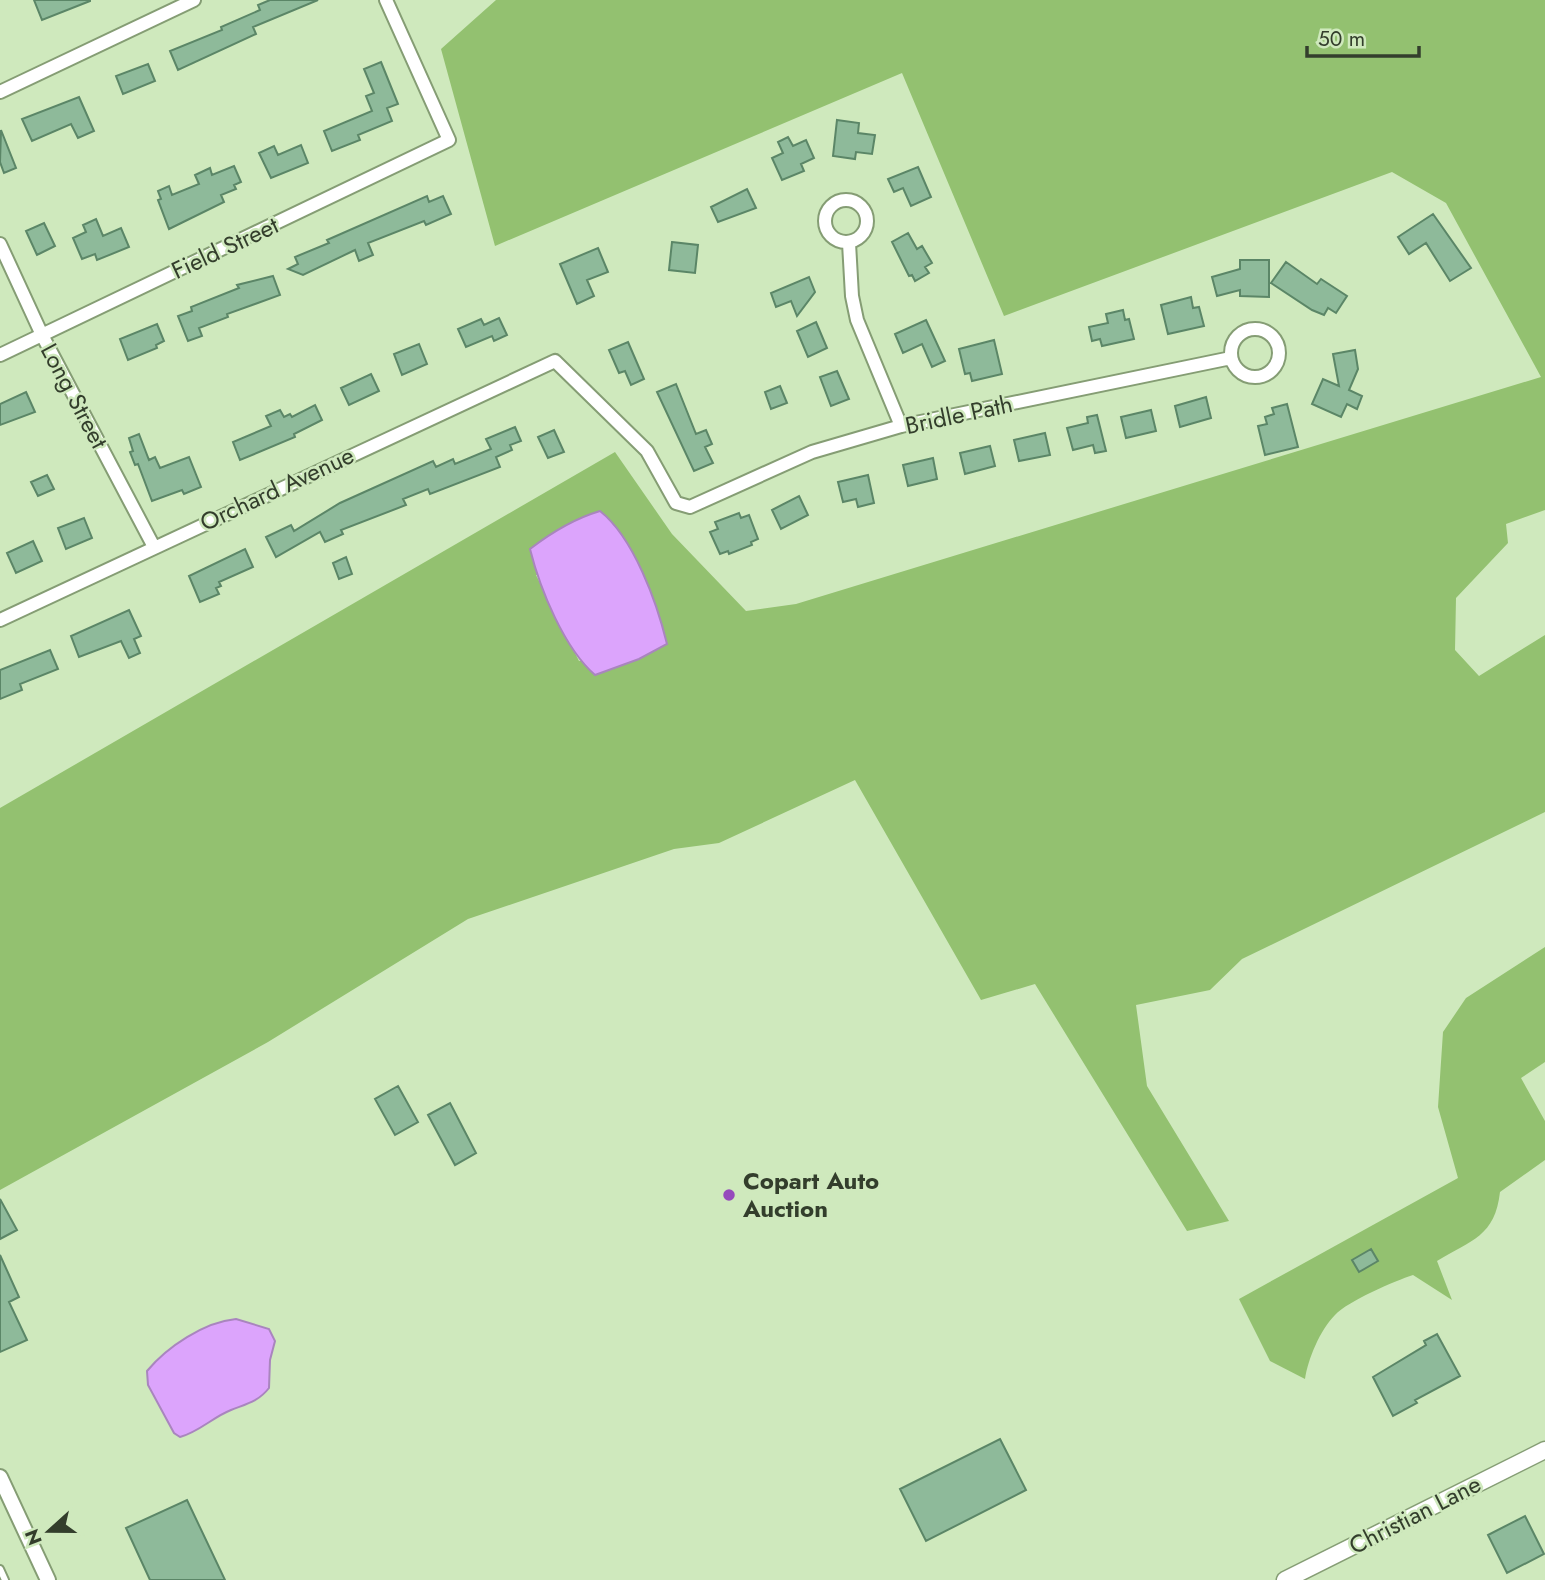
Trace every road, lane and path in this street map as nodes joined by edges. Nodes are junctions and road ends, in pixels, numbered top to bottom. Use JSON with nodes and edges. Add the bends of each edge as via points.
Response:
{"nodes":[{"id":1,"x":194,"y":0,"type":"edge"},
{"id":2,"x":386,"y":0,"type":"edge"},
{"id":3,"x":0,"y":92,"type":"edge"},
{"id":4,"x":849,"y":243,"type":"dead end"},
{"id":5,"x":0,"y":244,"type":"edge"},
{"id":6,"x":42,"y":335,"type":"junction"},
{"id":7,"x":0,"y":355,"type":"edge"},
{"id":8,"x":1231,"y":358,"type":"dead end"},
{"id":9,"x":901,"y":426,"type":"junction"},
{"id":10,"x":697,"y":506,"type":"joint"},
{"id":11,"x":154,"y":547,"type":"junction"},
{"id":12,"x":0,"y":620,"type":"edge"},
{"id":13,"x":1545,"y":1450,"type":"edge"},
{"id":14,"x":0,"y":1477,"type":"edge"},
{"id":15,"x":0,"y":1569,"type":"edge"},
{"id":16,"x":5,"y":1580,"type":"edge"},
{"id":17,"x":48,"y":1580,"type":"edge"},
{"id":18,"x":1285,"y":1580,"type":"edge"}],
"edges":[{"from":1,"to":3,"type":"street"},
{"from":2,"to":6,"type":"street","name":"Field Street","via":[[449,139]]},
{"from":4,"to":9,"type":"street","via":[[857,320]]},
{"from":5,"to":6,"type":"street","name":"Long Street"},
{"from":6,"to":7,"type":"street","name":"Field Street"},
{"from":6,"to":11,"type":"street","name":"Long Street"},
{"from":8,"to":9,"type":"street","name":"Bridle Path"},
{"from":9,"to":10,"type":"street","name":"Bridle Path","via":[[812,452]]},
{"from":10,"to":11,"type":"street","name":"Orchard Avenue","via":[[676,503],[647,451],[555,360]]},
{"from":11,"to":12,"type":"street","name":"Orchard Avenue"},
{"from":13,"to":18,"type":"main road","name":"Christian Lane"},
{"from":14,"to":17,"type":"street"},
{"from":15,"to":16,"type":"lane"}]}
